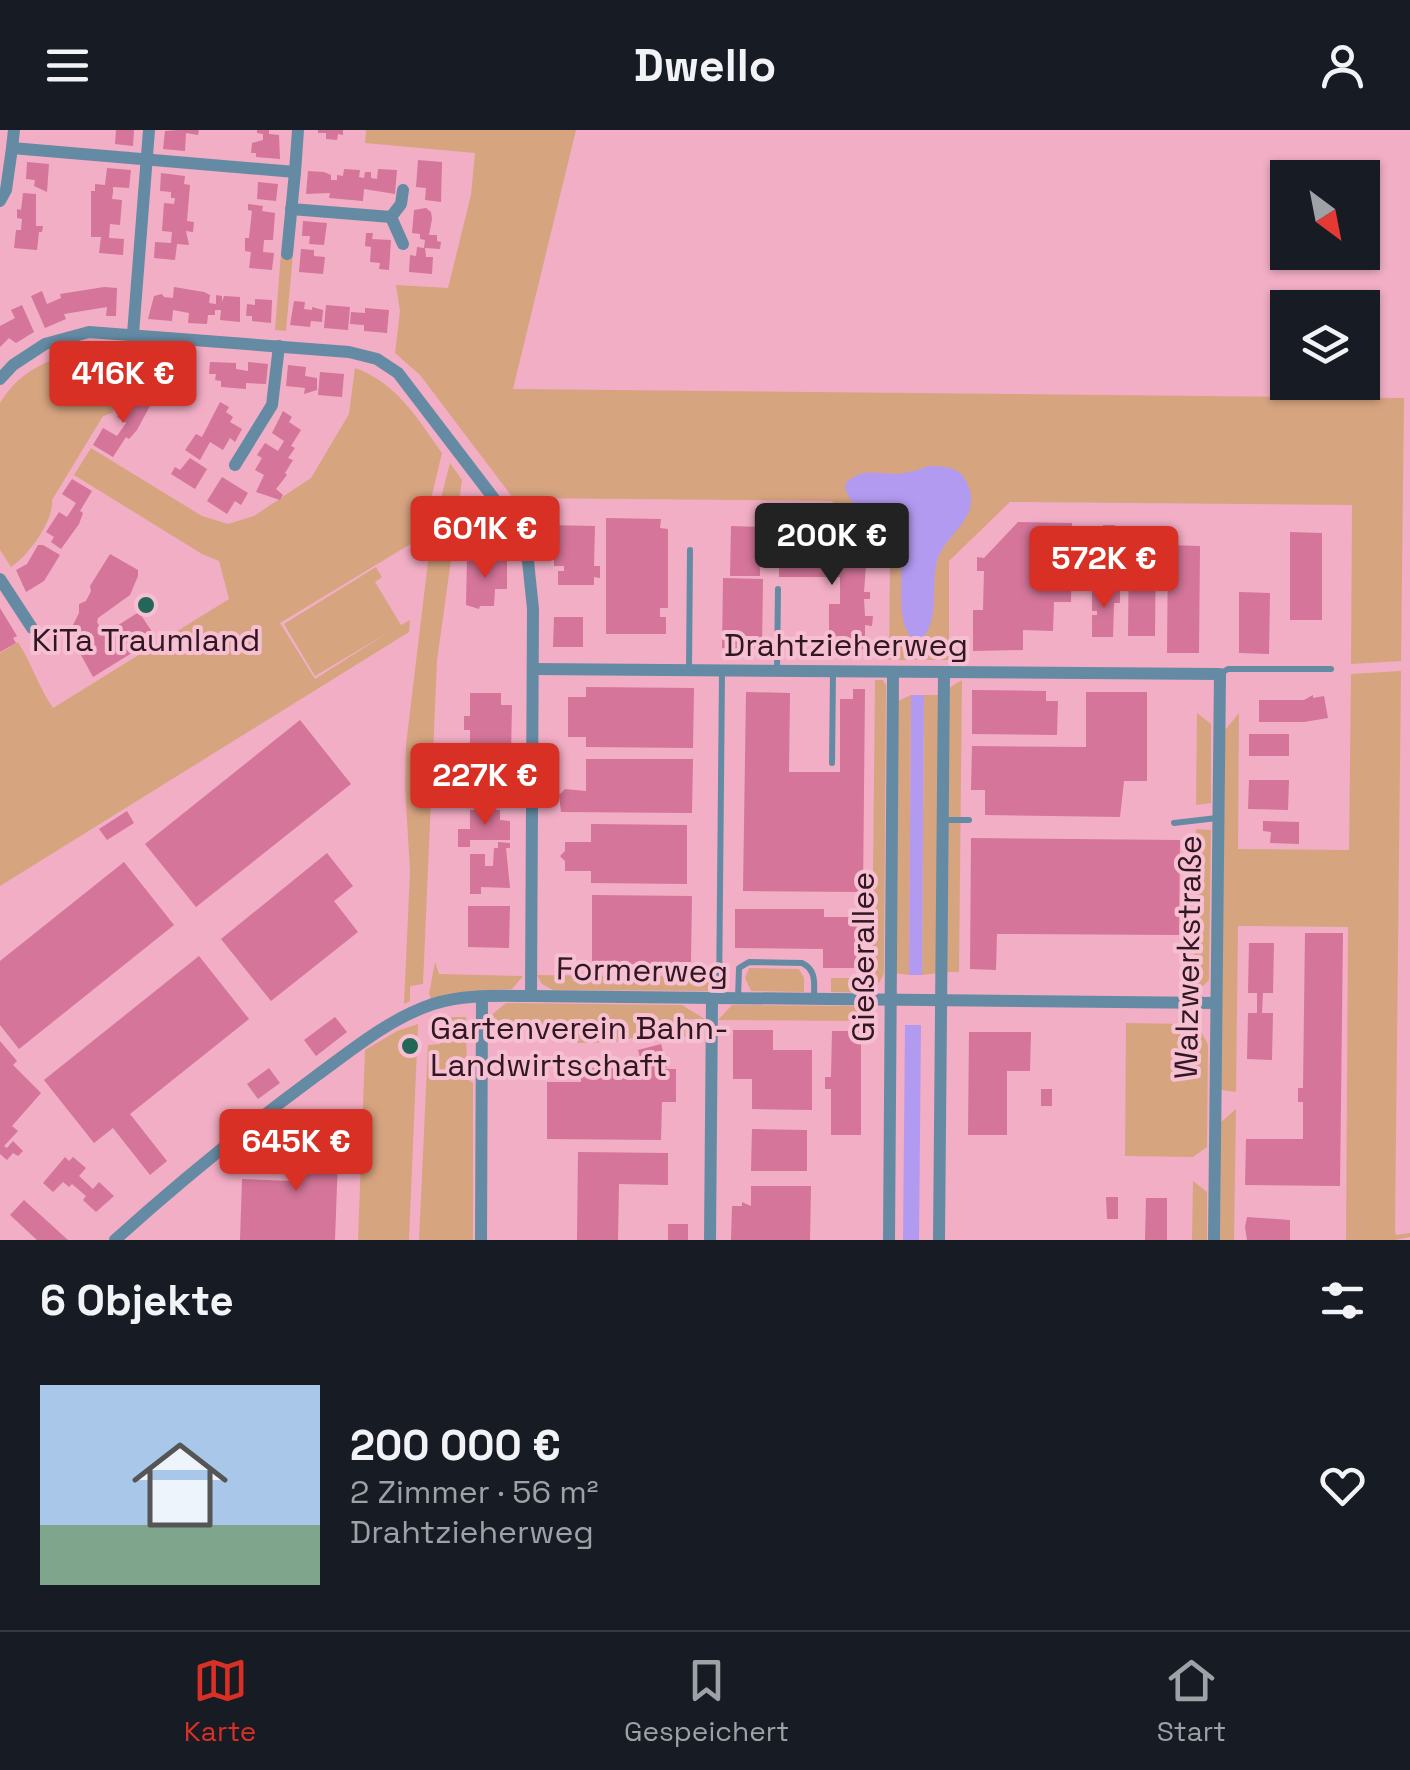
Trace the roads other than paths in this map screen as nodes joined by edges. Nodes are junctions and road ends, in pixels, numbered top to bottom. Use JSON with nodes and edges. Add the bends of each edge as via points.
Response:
{"nodes":[{"id":1,"x":14,"y":130,"type":"edge"},
{"id":2,"x":149,"y":130,"type":"edge"},
{"id":3,"x":298,"y":130,"type":"edge"},
{"id":4,"x":12,"y":148,"type":"junction"},
{"id":5,"x":146,"y":160,"type":"junction"},
{"id":6,"x":294,"y":172,"type":"junction"},
{"id":7,"x":402,"y":190,"type":"dead end"},
{"id":8,"x":0,"y":201,"type":"edge"},
{"id":9,"x":291,"y":209,"type":"junction"},
{"id":10,"x":391,"y":218,"type":"junction"},
{"id":11,"x":403,"y":244,"type":"dead end"},
{"id":12,"x":287,"y":254,"type":"dead end"},
{"id":13,"x":132,"y":334,"type":"junction"},
{"id":14,"x":279,"y":346,"type":"junction"},
{"id":15,"x":0,"y":378,"type":"edge"},
{"id":16,"x":235,"y":465,"type":"dead end"},
{"id":17,"x":690,"y":550,"type":"dead end"},
{"id":18,"x":0,"y":579,"type":"edge"},
{"id":19,"x":778,"y":589,"type":"dead end"},
{"id":20,"x":32,"y":628,"type":"dead end"},
{"id":21,"x":1331,"y":668,"type":"dead end"},
{"id":22,"x":532,"y":669,"type":"junction"},
{"id":23,"x":689,"y":671,"type":"junction"},
{"id":24,"x":722,"y":672,"type":"junction"},
{"id":25,"x":777,"y":672,"type":"junction"},
{"id":26,"x":833,"y":673,"type":"junction"},
{"id":27,"x":893,"y":674,"type":"junction"},
{"id":28,"x":944,"y":674,"type":"junction"},
{"id":29,"x":1220,"y":674,"type":"junction"},
{"id":30,"x":832,"y":763,"type":"dead end"},
{"id":31,"x":1217,"y":818,"type":"junction"},
{"id":32,"x":943,"y":820,"type":"junction"},
{"id":33,"x":969,"y":820,"type":"dead end"},
{"id":34,"x":1174,"y":823,"type":"dead end"},
{"id":35,"x":482,"y":996,"type":"junction"},
{"id":36,"x":531,"y":996,"type":"junction"},
{"id":37,"x":716,"y":999,"type":"junction"},
{"id":38,"x":738,"y":999,"type":"junction"},
{"id":39,"x":814,"y":999,"type":"junction"},
{"id":40,"x":890,"y":1000,"type":"junction"},
{"id":41,"x":941,"y":1000,"type":"junction"},
{"id":42,"x":1215,"y":1003,"type":"junction"},
{"id":43,"x":115,"y":1240,"type":"edge"},
{"id":44,"x":481,"y":1240,"type":"edge"},
{"id":45,"x":710,"y":1240,"type":"edge"},
{"id":46,"x":889,"y":1240,"type":"edge"},
{"id":47,"x":939,"y":1240,"type":"edge"},
{"id":48,"x":1214,"y":1240,"type":"edge"}],
"edges":[{"from":1,"to":4,"type":"street"},
{"from":2,"to":5,"type":"street"},
{"from":3,"to":6,"type":"street"},
{"from":4,"to":5,"type":"street"},
{"from":4,"to":8,"type":"street"},
{"from":5,"to":6,"type":"street"},
{"from":5,"to":13,"type":"street"},
{"from":6,"to":9,"type":"street"},
{"from":7,"to":10,"type":"street"},
{"from":9,"to":10,"type":"street"},
{"from":9,"to":12,"type":"street"},
{"from":10,"to":11,"type":"street"},
{"from":13,"to":14,"type":"street"},
{"from":13,"to":15,"type":"street","via":[[89,332],[46,344]]},
{"from":14,"to":16,"type":"street","via":[[272,406]]},
{"from":14,"to":22,"type":"street","via":[[368,356],[393,368],[411,388],[498,504],[528,561]]},
{"from":17,"to":23,"type":"lane"},
{"from":18,"to":20,"type":"street"},
{"from":19,"to":25,"type":"lane"},
{"from":21,"to":29,"type":"lane"},
{"from":22,"to":23,"type":"street","name":"Drahtzieherweg"},
{"from":22,"to":36,"type":"street"},
{"from":23,"to":24,"type":"street","name":"Drahtzieherweg"},
{"from":24,"to":25,"type":"street","name":"Drahtzieherweg"},
{"from":24,"to":37,"type":"lane"},
{"from":25,"to":26,"type":"street","name":"Drahtzieherweg"},
{"from":26,"to":27,"type":"street","name":"Drahtzieherweg"},
{"from":26,"to":30,"type":"lane"},
{"from":27,"to":28,"type":"street","name":"Drahtzieherweg"},
{"from":27,"to":40,"type":"street","name":"Gießerallee"},
{"from":28,"to":29,"type":"street","name":"Drahtzieherweg"},
{"from":28,"to":32,"type":"street"},
{"from":29,"to":31,"type":"street","name":"Walzwerkstraße"},
{"from":31,"to":34,"type":"lane"},
{"from":31,"to":42,"type":"street","name":"Walzwerkstraße"},
{"from":32,"to":33,"type":"lane"},
{"from":32,"to":41,"type":"street"},
{"from":35,"to":36,"type":"street","name":"Formerweg"},
{"from":35,"to":43,"type":"street","name":"Formerweg","via":[[436,1003],[381,1029],[252,1124]]},
{"from":35,"to":44,"type":"street"},
{"from":36,"to":37,"type":"street","name":"Formerweg"},
{"from":37,"to":38,"type":"street","name":"Formerweg"},
{"from":37,"to":45,"type":"street"},
{"from":38,"to":39,"type":"street","name":"Formerweg"},
{"from":38,"to":39,"type":"lane","via":[[739,968],[752,962],[809,966]]},
{"from":39,"to":40,"type":"street","name":"Formerweg"},
{"from":40,"to":41,"type":"street","name":"Formerweg"},
{"from":40,"to":46,"type":"street","name":"Gießerallee"},
{"from":41,"to":42,"type":"street","name":"Formerweg"},
{"from":41,"to":47,"type":"street"},
{"from":42,"to":48,"type":"street","name":"Walzwerkstraße"}]}
